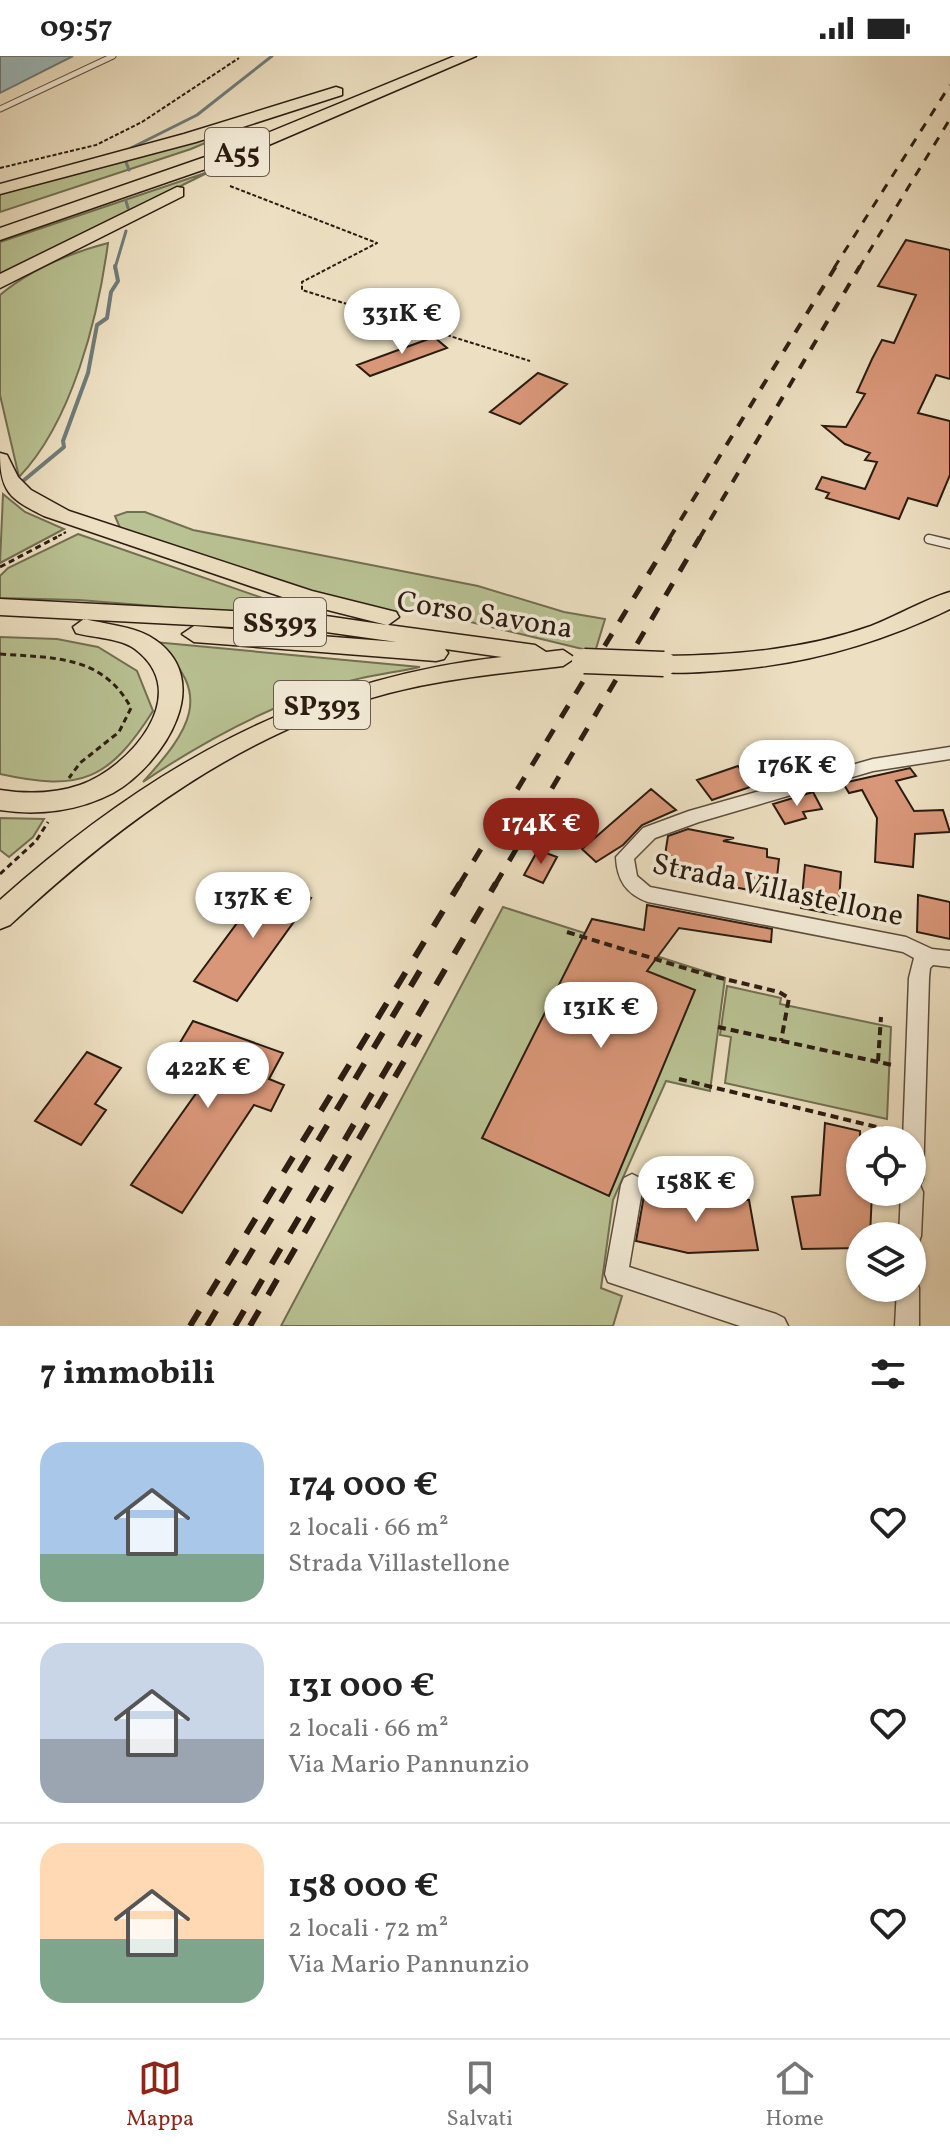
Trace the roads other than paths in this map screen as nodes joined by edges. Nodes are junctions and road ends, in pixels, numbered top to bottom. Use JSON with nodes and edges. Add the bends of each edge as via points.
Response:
{"nodes":[{"id":1,"x":113,"y":56,"type":"edge"},
{"id":2,"x":437,"y":56,"type":"edge"},
{"id":3,"x":468,"y":56,"type":"edge"},
{"id":4,"x":401,"y":71,"type":"junction"},
{"id":5,"x":349,"y":106,"type":"junction"},
{"id":6,"x":0,"y":109,"type":"edge"},
{"id":7,"x":0,"y":189,"type":"edge"},
{"id":8,"x":0,"y":219,"type":"edge"},
{"id":9,"x":0,"y":234,"type":"edge"},
{"id":10,"x":0,"y":282,"type":"edge"},
{"id":11,"x":0,"y":459,"type":"edge"},
{"id":12,"x":929,"y":539,"type":"dead end"},
{"id":13,"x":949,"y":545,"type":"edge"},
{"id":14,"x":950,"y":600,"type":"edge"},
{"id":15,"x":0,"y":607,"type":"edge"},
{"id":16,"x":31,"y":616,"type":"junction"},
{"id":17,"x":0,"y":623,"type":"edge"},
{"id":18,"x":84,"y":627,"type":"junction"},
{"id":19,"x":525,"y":657,"type":"junction"},
{"id":20,"x":950,"y":753,"type":"edge"},
{"id":21,"x":0,"y":800,"type":"edge"},
{"id":22,"x":0,"y":917,"type":"edge"},
{"id":23,"x":940,"y":958,"type":"edge"},
{"id":24,"x":914,"y":1126,"type":"edge"},
{"id":25,"x":632,"y":1185,"type":"dead end"},
{"id":26,"x":908,"y":1302,"type":"edge"},
{"id":27,"x":772,"y":1326,"type":"edge"},
{"id":28,"x":907,"y":1326,"type":"edge"}],
"edges":[{"from":1,"to":6,"type":"lane"},
{"from":2,"to":4,"type":"highway","number":"A55"},
{"from":3,"to":5,"type":"highway","number":"A55"},
{"from":4,"to":7,"type":"highway","via":[[253,120]]},
{"from":4,"to":8,"type":"highway","number":"A55","via":[[144,173]]},
{"from":5,"to":9,"type":"highway","number":"A55","via":[[161,181]]},
{"from":5,"to":10,"type":"highway"},
{"from":11,"to":19,"type":"main road","via":[[10,481],[27,499],[83,524],[308,598],[482,633]]},
{"from":12,"to":13,"type":"lane"},
{"from":14,"to":19,"type":"main road","name":"Corso Savona","number":"SP393","bridge":true,"via":[[884,631],[806,655],[717,665]]},
{"from":15,"to":16,"type":"main road","name":"Corso Savona","number":"SS393"},
{"from":16,"to":17,"type":"main road","name":"Corso Savona","number":"SS393"},
{"from":16,"to":18,"type":"main road","name":"Corso Savona","number":"SS393"},
{"from":16,"to":19,"type":"main road","name":"Corso Savona","number":"SS393","via":[[326,624]]},
{"from":18,"to":19,"type":"main road","name":"Corso Savona","number":"SS393"},
{"from":18,"to":21,"type":"main road","via":[[142,642],[160,660],[170,681],[164,728],[128,770],[103,786],[42,802]]},
{"from":19,"to":22,"type":"main road","number":"SP393","via":[[383,686],[321,705],[232,745],[125,811]]},
{"from":20,"to":23,"type":"street","name":"Strada Villastellone","via":[[873,765],[695,816],[649,833],[625,857],[632,885],[648,894],[906,945]]},
{"from":23,"to":24,"type":"street","via":[[921,964]]},
{"from":25,"to":27,"type":"street","via":[[616,1274]]},
{"from":26,"to":28,"type":"street"}]}
